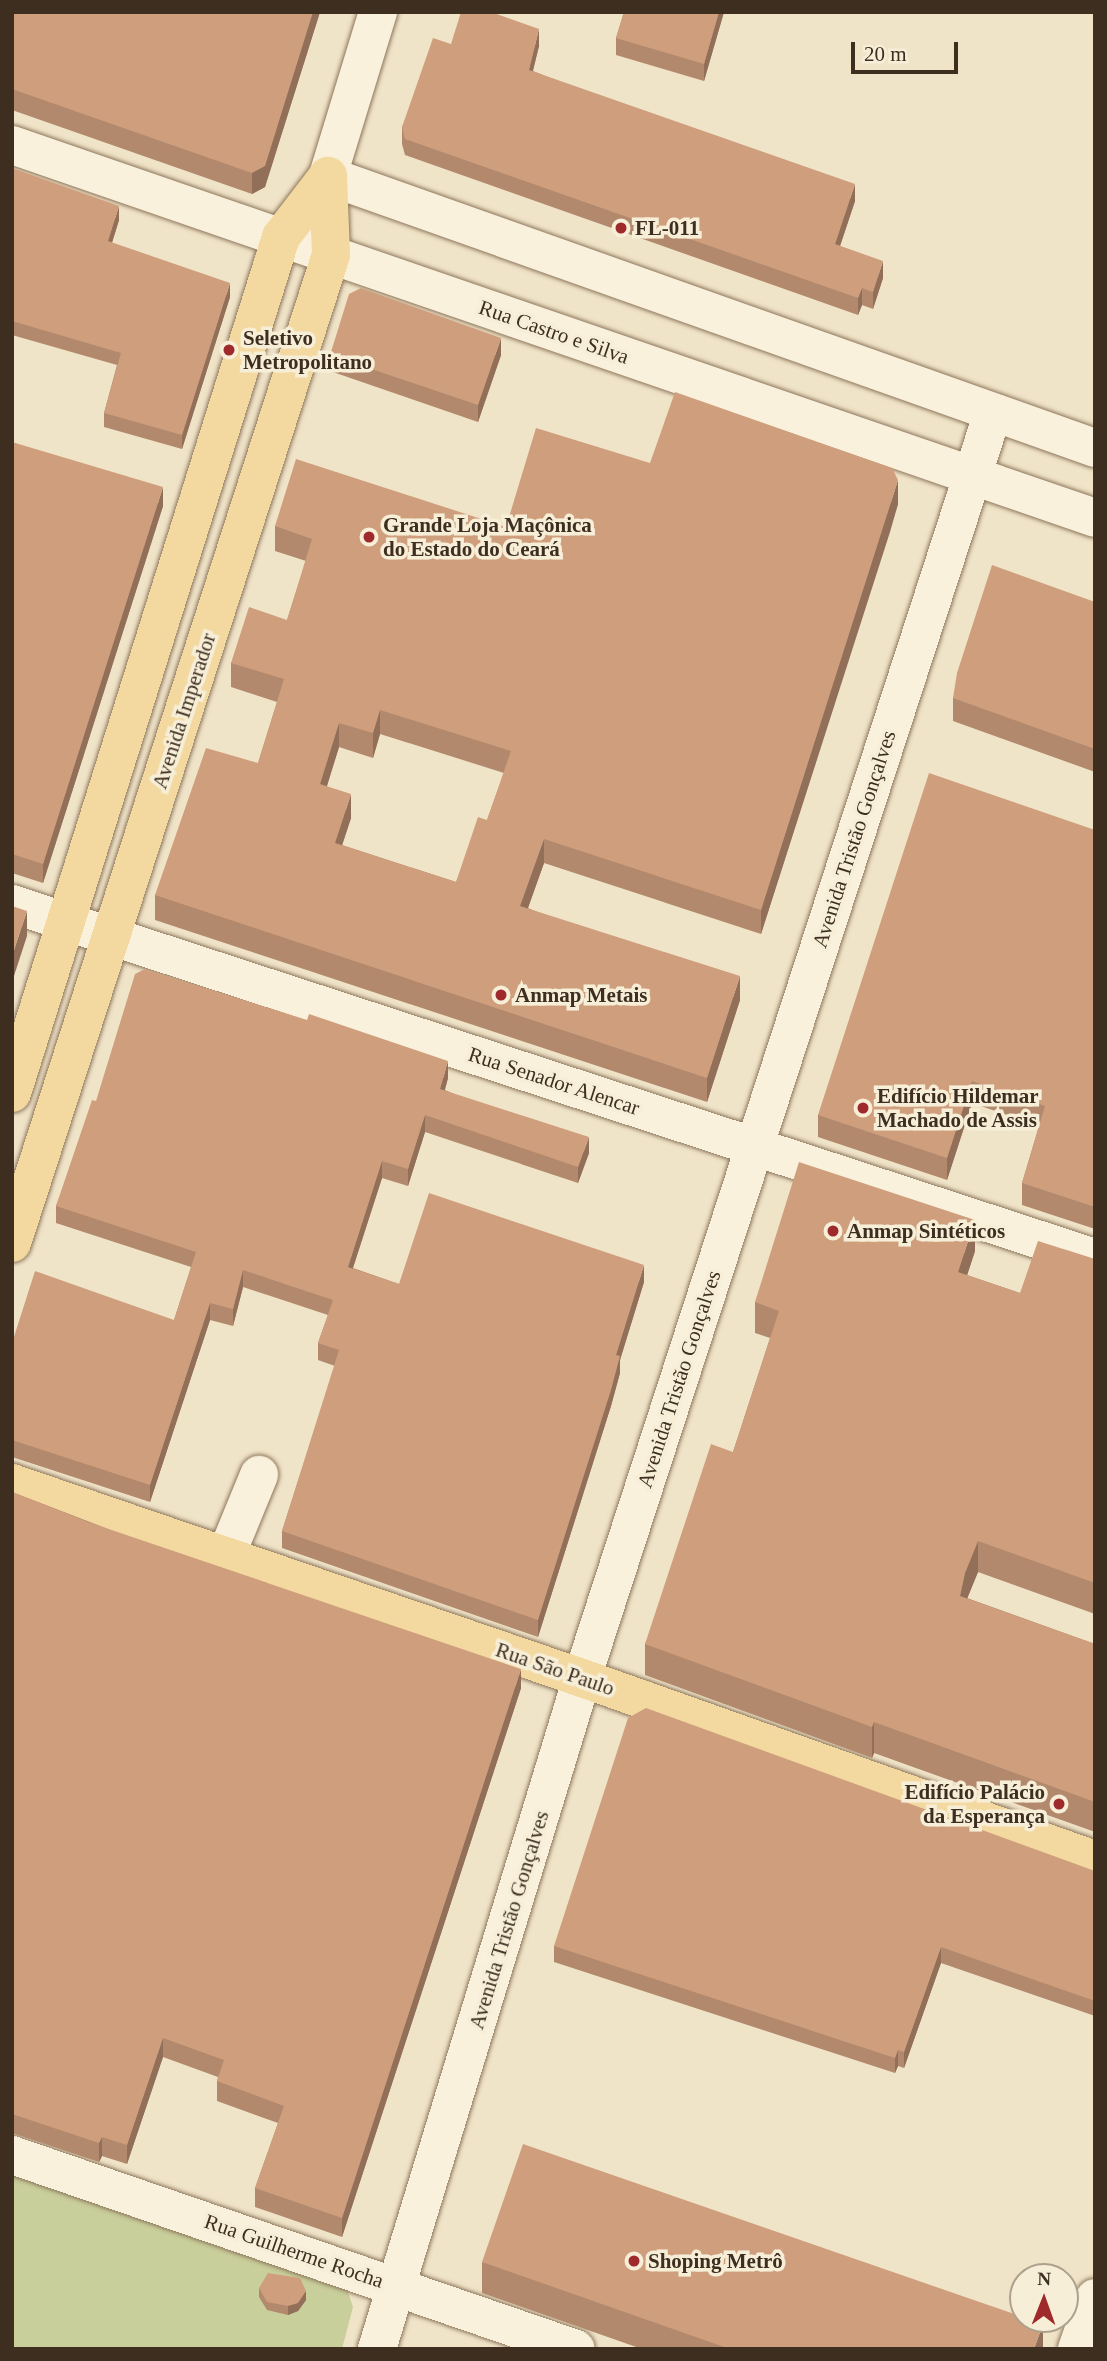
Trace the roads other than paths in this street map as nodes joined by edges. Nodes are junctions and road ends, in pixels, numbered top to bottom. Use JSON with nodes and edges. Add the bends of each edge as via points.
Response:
{"nodes":[{"id":1,"x":377,"y":12,"type":"edge"},
{"id":2,"x":12,"y":145,"type":"edge"},
{"id":3,"x":328,"y":176,"type":"junction"},
{"id":4,"x":281,"y":237,"type":"junction"},
{"id":5,"x":331,"y":255,"type":"junction"},
{"id":6,"x":993,"y":412,"type":"junction"},
{"id":7,"x":1095,"y":448,"type":"edge"},
{"id":8,"x":971,"y":476,"type":"junction"},
{"id":9,"x":1095,"y":518,"type":"edge"},
{"id":10,"x":12,"y":904,"type":"edge"},
{"id":11,"x":66,"y":921,"type":"junction"},
{"id":12,"x":111,"y":936,"type":"junction"},
{"id":13,"x":12,"y":1093,"type":"edge"},
{"id":14,"x":754,"y":1146,"type":"junction"},
{"id":15,"x":12,"y":1243,"type":"edge"},
{"id":16,"x":1095,"y":1258,"type":"edge"},
{"id":17,"x":259,"y":1475,"type":"dead end"},
{"id":18,"x":12,"y":1483,"type":"edge"},
{"id":19,"x":226,"y":1558,"type":"junction"},
{"id":20,"x":582,"y":1678,"type":"junction"},
{"id":21,"x":1095,"y":1860,"type":"edge"},
{"id":22,"x":12,"y":2155,"type":"edge"},
{"id":23,"x":397,"y":2286,"type":"junction"},
{"id":24,"x":1095,"y":2298,"type":"edge"},
{"id":25,"x":377,"y":2349,"type":"edge"},
{"id":26,"x":576,"y":2349,"type":"edge"},
{"id":27,"x":1077,"y":2349,"type":"edge"}],
"edges":[{"from":1,"to":3,"type":"street","name":"Avenida Imperador"},
{"from":2,"to":4,"type":"street","name":"Rua Castro e Silva"},
{"from":3,"to":4,"type":"main road","name":"Avenida Imperador"},
{"from":3,"to":5,"type":"main road","name":"Avenida Imperador"},
{"from":3,"to":6,"type":"street"},
{"from":4,"to":5,"type":"street","name":"Rua Castro e Silva"},
{"from":4,"to":11,"type":"main road","name":"Avenida Imperador"},
{"from":5,"to":8,"type":"street","name":"Rua Castro e Silva"},
{"from":5,"to":12,"type":"main road","name":"Avenida Imperador"},
{"from":6,"to":7,"type":"street"},
{"from":6,"to":8,"type":"street","name":"Avenida Tristão Gonçalves"},
{"from":8,"to":9,"type":"street","name":"Rua Castro e Silva"},
{"from":8,"to":14,"type":"street","name":"Avenida Tristão Gonçalves"},
{"from":10,"to":11,"type":"street","name":"Rua Senador Alencar"},
{"from":11,"to":12,"type":"street","name":"Rua Senador Alencar"},
{"from":11,"to":13,"type":"main road","name":"Avenida Imperador"},
{"from":12,"to":14,"type":"street","name":"Rua Senador Alencar"},
{"from":12,"to":15,"type":"main road","name":"Avenida Imperador"},
{"from":14,"to":16,"type":"street","name":"Rua Senador Alencar"},
{"from":14,"to":20,"type":"street","name":"Avenida Tristão Gonçalves"},
{"from":17,"to":19,"type":"street"},
{"from":18,"to":19,"type":"main road","name":"Rua São Paulo"},
{"from":19,"to":20,"type":"main road","name":"Rua São Paulo"},
{"from":20,"to":21,"type":"main road","name":"Rua São Paulo"},
{"from":20,"to":23,"type":"street","name":"Avenida Tristão Gonçalves"},
{"from":22,"to":23,"type":"street","name":"Rua Guilherme Rocha"},
{"from":23,"to":25,"type":"street","name":"Avenida Tristão Gonçalves"},
{"from":23,"to":26,"type":"street","name":"Rua Guilherme Rocha"},
{"from":24,"to":27,"type":"street"}]}
